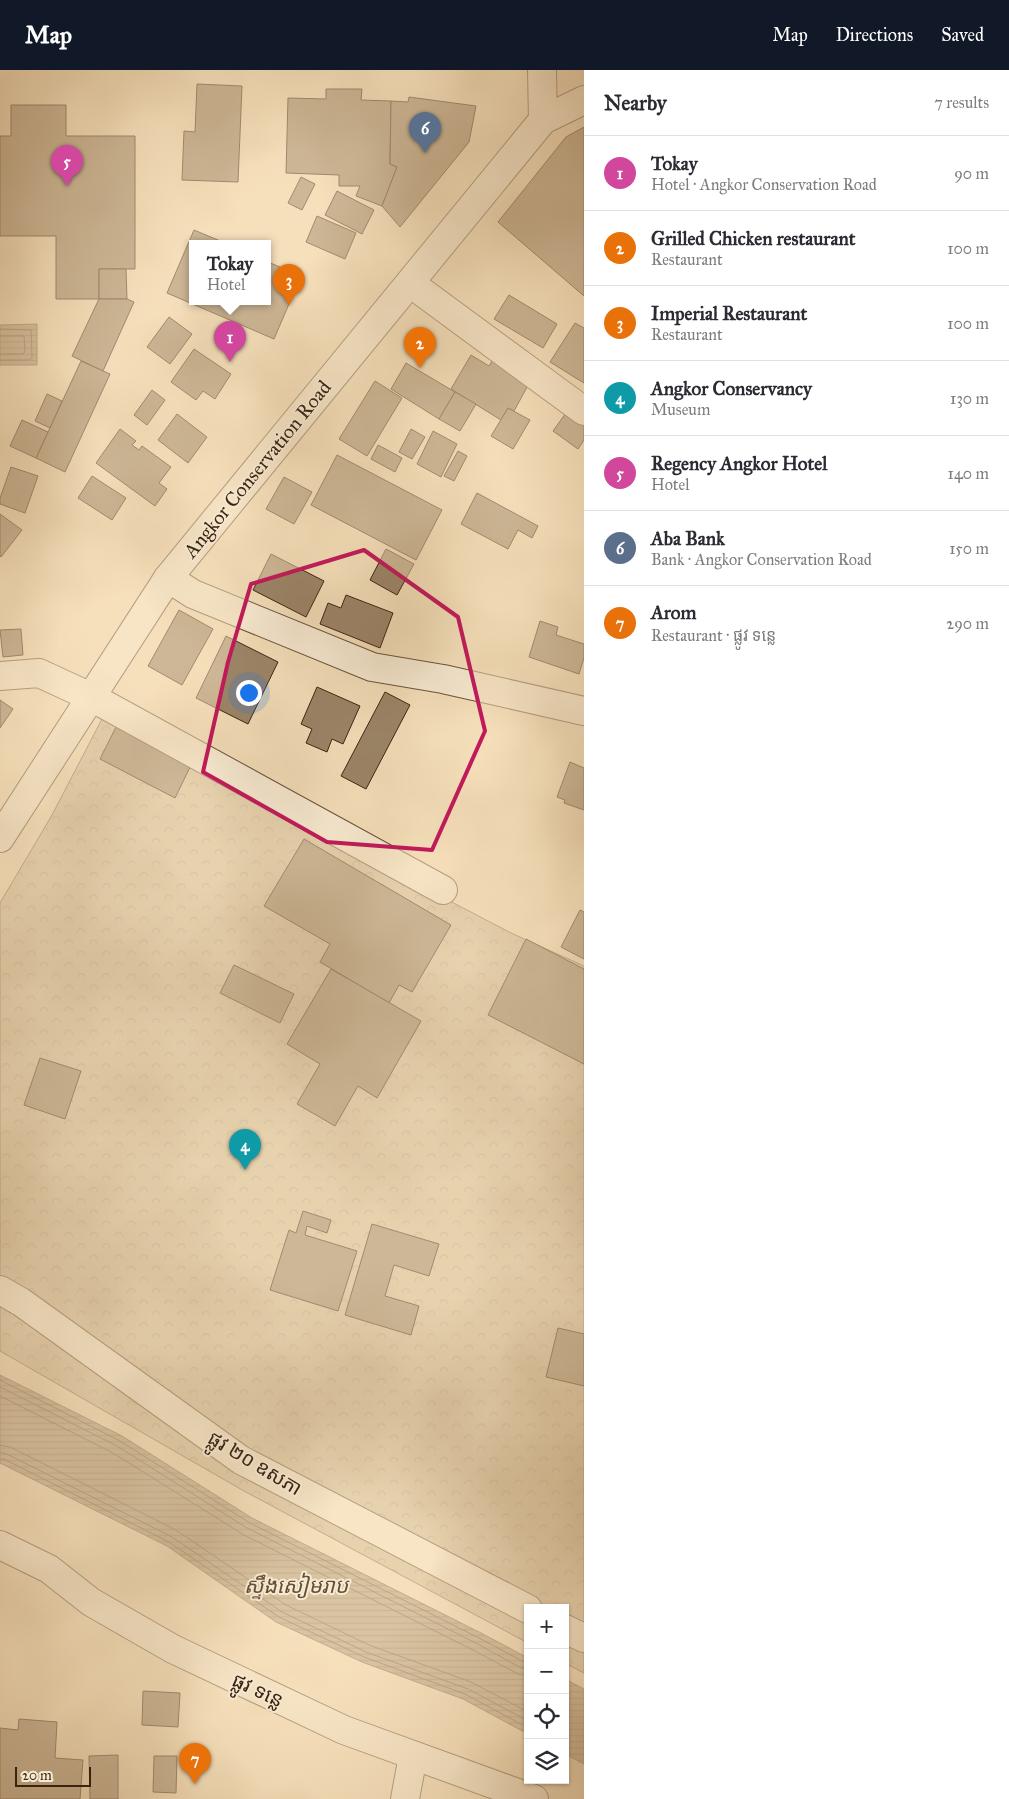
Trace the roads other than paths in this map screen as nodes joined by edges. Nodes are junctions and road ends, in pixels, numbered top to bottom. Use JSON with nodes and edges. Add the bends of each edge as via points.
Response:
{"nodes":[{"id":1,"x":542,"y":70,"type":"edge"},
{"id":2,"x":584,"y":100,"type":"edge"},
{"id":3,"x":543,"y":120,"type":"junction"},
{"id":4,"x":410,"y":283,"type":"junction"},
{"id":5,"x":584,"y":411,"type":"edge"},
{"id":6,"x":168,"y":578,"type":"junction"},
{"id":7,"x":0,"y":676,"type":"edge"},
{"id":8,"x":91,"y":697,"type":"junction"},
{"id":9,"x":584,"y":712,"type":"edge"},
{"id":10,"x":0,"y":838,"type":"edge"},
{"id":11,"x":443,"y":890,"type":"dead end"},
{"id":12,"x":0,"y":1290,"type":"edge"},
{"id":13,"x":0,"y":1545,"type":"edge"},
{"id":14,"x":524,"y":1607,"type":"edge"},
{"id":15,"x":569,"y":1630,"type":"edge"},
{"id":16,"x":584,"y":1638,"type":"edge"},
{"id":17,"x":413,"y":1756,"type":"junction"},
{"id":18,"x":405,"y":1799,"type":"edge"},
{"id":19,"x":534,"y":1799,"type":"edge"}],
"edges":[{"from":1,"to":3,"type":"street"},
{"from":2,"to":3,"type":"street"},
{"from":3,"to":4,"type":"street","name":"Angkor Conservation Road"},
{"from":4,"to":5,"type":"street"},
{"from":4,"to":6,"type":"street","name":"Angkor Conservation Road"},
{"from":6,"to":8,"type":"street","name":"Angkor Conservation Road"},
{"from":6,"to":9,"type":"street","via":[[193,594],[372,667],[443,679]]},
{"from":7,"to":8,"type":"street","via":[[39,673]]},
{"from":8,"to":10,"type":"street","name":"Angkor Conservation Road"},
{"from":8,"to":11,"type":"street"},
{"from":12,"to":14,"type":"street","name":"ផ្លូវ ២០ ឧសភា","via":[[241,1460]]},
{"from":13,"to":17,"type":"street","name":"ផ្លូវ ទន្លេ","via":[[49,1569],[91,1602],[173,1650],[344,1730]]},
{"from":15,"to":16,"type":"street"},
{"from":17,"to":18,"type":"street"},
{"from":17,"to":19,"type":"street","name":"ផ្លូវ ទន្លេ"}]}
